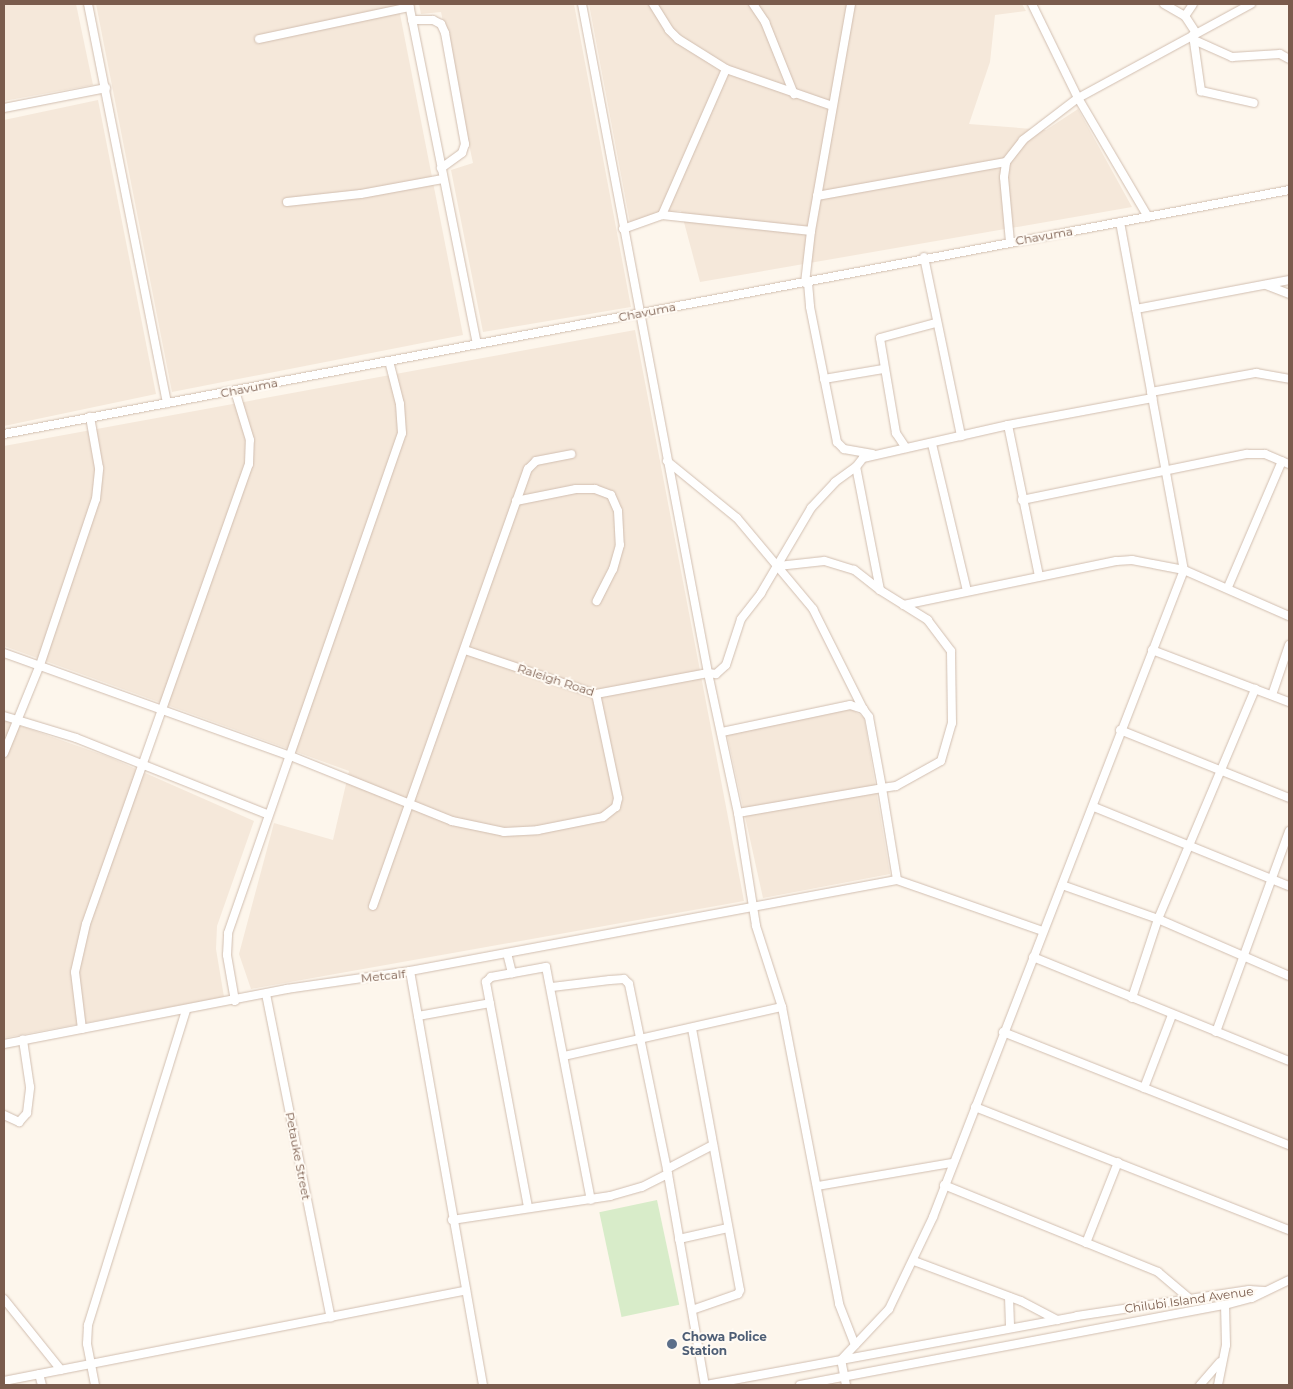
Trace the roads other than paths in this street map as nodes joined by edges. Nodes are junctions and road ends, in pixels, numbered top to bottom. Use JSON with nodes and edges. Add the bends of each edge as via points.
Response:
{"nodes":[{"id":1,"x":88,"y":4,"type":"edge"},
{"id":2,"x":582,"y":4,"type":"edge"},
{"id":3,"x":653,"y":4,"type":"edge"},
{"id":4,"x":753,"y":4,"type":"edge"},
{"id":5,"x":851,"y":4,"type":"edge"},
{"id":6,"x":1032,"y":4,"type":"edge"},
{"id":7,"x":1164,"y":4,"type":"edge"},
{"id":8,"x":1193,"y":4,"type":"edge"},
{"id":9,"x":1251,"y":4,"type":"edge"},
{"id":10,"x":409,"y":5,"type":"edge"},
{"id":11,"x":1185,"y":16,"type":"junction"},
{"id":12,"x":412,"y":20,"type":"junction"},
{"id":13,"x":1194,"y":36,"type":"junction"},
{"id":14,"x":259,"y":39,"type":"dead end"},
{"id":15,"x":1289,"y":59,"type":"edge"},
{"id":16,"x":726,"y":69,"type":"junction"},
{"id":17,"x":106,"y":88,"type":"junction"},
{"id":18,"x":794,"y":94,"type":"junction"},
{"id":19,"x":1078,"y":98,"type":"junction"},
{"id":20,"x":1254,"y":104,"type":"dead end"},
{"id":21,"x":832,"y":106,"type":"junction"},
{"id":22,"x":4,"y":108,"type":"edge"},
{"id":23,"x":1006,"y":162,"type":"junction"},
{"id":24,"x":441,"y":168,"type":"junction"},
{"id":25,"x":443,"y":179,"type":"junction"},
{"id":26,"x":1289,"y":190,"type":"edge"},
{"id":27,"x":817,"y":196,"type":"junction"},
{"id":28,"x":287,"y":202,"type":"dead end"},
{"id":29,"x":662,"y":215,"type":"junction"},
{"id":30,"x":1148,"y":217,"type":"junction"},
{"id":31,"x":1120,"y":222,"type":"junction"},
{"id":32,"x":623,"y":229,"type":"junction"},
{"id":33,"x":811,"y":230,"type":"junction"},
{"id":34,"x":1010,"y":242,"type":"junction"},
{"id":35,"x":924,"y":257,"type":"junction"},
{"id":36,"x":1289,"y":280,"type":"edge"},
{"id":37,"x":806,"y":283,"type":"junction"},
{"id":38,"x":1266,"y":285,"type":"junction"},
{"id":39,"x":1289,"y":294,"type":"edge"},
{"id":40,"x":1136,"y":309,"type":"junction"},
{"id":41,"x":638,"y":314,"type":"junction"},
{"id":42,"x":936,"y":323,"type":"junction"},
{"id":43,"x":477,"y":344,"type":"junction"},
{"id":44,"x":389,"y":361,"type":"junction"},
{"id":45,"x":883,"y":368,"type":"junction"},
{"id":46,"x":824,"y":379,"type":"junction"},
{"id":47,"x":1289,"y":379,"type":"edge"},
{"id":48,"x":235,"y":390,"type":"junction"},
{"id":49,"x":1151,"y":395,"type":"junction"},
{"id":50,"x":167,"y":403,"type":"junction"},
{"id":51,"x":90,"y":417,"type":"junction"},
{"id":52,"x":1008,"y":425,"type":"junction"},
{"id":53,"x":4,"y":434,"type":"edge"},
{"id":54,"x":961,"y":436,"type":"junction"},
{"id":55,"x":932,"y":444,"type":"junction"},
{"id":56,"x":906,"y":448,"type":"junction"},
{"id":57,"x":571,"y":454,"type":"dead end"},
{"id":58,"x":873,"y":454,"type":"junction"},
{"id":59,"x":667,"y":462,"type":"junction"},
{"id":60,"x":1286,"y":463,"type":"edge"},
{"id":61,"x":856,"y":467,"type":"junction"},
{"id":62,"x":1168,"y":469,"type":"junction"},
{"id":63,"x":1022,"y":500,"type":"junction"},
{"id":64,"x":516,"y":501,"type":"junction"},
{"id":65,"x":778,"y":566,"type":"junction"},
{"id":66,"x":1184,"y":570,"type":"junction"},
{"id":67,"x":1038,"y":576,"type":"junction"},
{"id":68,"x":1228,"y":587,"type":"junction"},
{"id":69,"x":880,"y":590,"type":"junction"},
{"id":70,"x":967,"y":591,"type":"junction"},
{"id":71,"x":597,"y":601,"type":"dead end"},
{"id":72,"x":903,"y":605,"type":"junction"},
{"id":73,"x":1289,"y":616,"type":"edge"},
{"id":74,"x":1289,"y":645,"type":"edge"},
{"id":75,"x":465,"y":650,"type":"junction"},
{"id":76,"x":1152,"y":650,"type":"junction"},
{"id":77,"x":4,"y":653,"type":"edge"},
{"id":78,"x":40,"y":665,"type":"junction"},
{"id":79,"x":708,"y":673,"type":"junction"},
{"id":80,"x":1256,"y":689,"type":"junction"},
{"id":81,"x":596,"y":694,"type":"junction"},
{"id":82,"x":1272,"y":695,"type":"junction"},
{"id":83,"x":1289,"y":702,"type":"edge"},
{"id":84,"x":160,"y":710,"type":"junction"},
{"id":85,"x":863,"y":710,"type":"junction"},
{"id":86,"x":4,"y":716,"type":"edge"},
{"id":87,"x":15,"y":720,"type":"junction"},
{"id":88,"x":1120,"y":730,"type":"junction"},
{"id":89,"x":722,"y":732,"type":"junction"},
{"id":90,"x":4,"y":753,"type":"edge"},
{"id":91,"x":288,"y":755,"type":"junction"},
{"id":92,"x":142,"y":763,"type":"junction"},
{"id":93,"x":1222,"y":772,"type":"junction"},
{"id":94,"x":882,"y":788,"type":"junction"},
{"id":95,"x":1289,"y":798,"type":"edge"},
{"id":96,"x":410,"y":804,"type":"junction"},
{"id":97,"x":1094,"y":807,"type":"junction"},
{"id":98,"x":738,"y":813,"type":"junction"},
{"id":99,"x":267,"y":814,"type":"junction"},
{"id":100,"x":1289,"y":831,"type":"edge"},
{"id":101,"x":1189,"y":846,"type":"junction"},
{"id":102,"x":1272,"y":879,"type":"junction"},
{"id":103,"x":897,"y":880,"type":"junction"},
{"id":104,"x":1062,"y":886,"type":"junction"},
{"id":105,"x":1289,"y":886,"type":"edge"},
{"id":106,"x":373,"y":906,"type":"dead end"},
{"id":107,"x":754,"y":906,"type":"junction"},
{"id":108,"x":1158,"y":920,"type":"junction"},
{"id":109,"x":1043,"y":931,"type":"junction"},
{"id":110,"x":507,"y":953,"type":"junction"},
{"id":111,"x":1033,"y":957,"type":"junction"},
{"id":112,"x":1244,"y":958,"type":"junction"},
{"id":113,"x":410,"y":971,"type":"junction"},
{"id":114,"x":512,"y":973,"type":"junction"},
{"id":115,"x":1289,"y":976,"type":"edge"},
{"id":116,"x":552,"y":987,"type":"junction"},
{"id":117,"x":266,"y":994,"type":"junction"},
{"id":118,"x":1132,"y":998,"type":"junction"},
{"id":119,"x":234,"y":1001,"type":"junction"},
{"id":120,"x":490,"y":1003,"type":"junction"},
{"id":121,"x":782,"y":1007,"type":"junction"},
{"id":122,"x":186,"y":1010,"type":"junction"},
{"id":123,"x":418,"y":1016,"type":"junction"},
{"id":124,"x":1172,"y":1016,"type":"junction"},
{"id":125,"x":692,"y":1029,"type":"junction"},
{"id":126,"x":82,"y":1030,"type":"junction"},
{"id":127,"x":1003,"y":1032,"type":"junction"},
{"id":128,"x":1216,"y":1032,"type":"junction"},
{"id":129,"x":23,"y":1040,"type":"junction"},
{"id":130,"x":640,"y":1040,"type":"junction"},
{"id":131,"x":4,"y":1044,"type":"edge"},
{"id":132,"x":564,"y":1056,"type":"junction"},
{"id":133,"x":1289,"y":1061,"type":"edge"},
{"id":134,"x":1144,"y":1088,"type":"junction"},
{"id":135,"x":976,"y":1107,"type":"junction"},
{"id":136,"x":4,"y":1115,"type":"edge"},
{"id":137,"x":712,"y":1145,"type":"junction"},
{"id":138,"x":1289,"y":1145,"type":"edge"},
{"id":139,"x":1118,"y":1162,"type":"junction"},
{"id":140,"x":951,"y":1163,"type":"junction"},
{"id":141,"x":668,"y":1172,"type":"junction"},
{"id":142,"x":944,"y":1185,"type":"junction"},
{"id":143,"x":818,"y":1186,"type":"junction"},
{"id":144,"x":591,"y":1200,"type":"junction"},
{"id":145,"x":528,"y":1207,"type":"junction"},
{"id":146,"x":452,"y":1220,"type":"junction"},
{"id":147,"x":728,"y":1228,"type":"junction"},
{"id":148,"x":1289,"y":1230,"type":"edge"},
{"id":149,"x":679,"y":1239,"type":"junction"},
{"id":150,"x":1086,"y":1243,"type":"junction"},
{"id":151,"x":914,"y":1261,"type":"junction"},
{"id":152,"x":1289,"y":1280,"type":"edge"},
{"id":153,"x":466,"y":1290,"type":"junction"},
{"id":154,"x":1264,"y":1291,"type":"junction"},
{"id":155,"x":1009,"y":1297,"type":"junction"},
{"id":156,"x":4,"y":1298,"type":"edge"},
{"id":157,"x":1190,"y":1299,"type":"junction"},
{"id":158,"x":1225,"y":1305,"type":"junction"},
{"id":159,"x":692,"y":1310,"type":"junction"},
{"id":160,"x":331,"y":1318,"type":"junction"},
{"id":161,"x":1057,"y":1320,"type":"junction"},
{"id":162,"x":1010,"y":1328,"type":"junction"},
{"id":163,"x":855,"y":1345,"type":"junction"},
{"id":164,"x":841,"y":1360,"type":"junction"},
{"id":165,"x":1222,"y":1360,"type":"junction"},
{"id":166,"x":92,"y":1365,"type":"junction"},
{"id":167,"x":60,"y":1370,"type":"junction"},
{"id":168,"x":39,"y":1374,"type":"junction"},
{"id":169,"x":844,"y":1377,"type":"junction"},
{"id":170,"x":4,"y":1381,"type":"edge"},
{"id":171,"x":42,"y":1385,"type":"edge"},
{"id":172,"x":95,"y":1385,"type":"edge"},
{"id":173,"x":483,"y":1385,"type":"edge"},
{"id":174,"x":706,"y":1385,"type":"edge"},
{"id":175,"x":800,"y":1385,"type":"edge"},
{"id":176,"x":846,"y":1385,"type":"edge"},
{"id":177,"x":1200,"y":1385,"type":"edge"},
{"id":178,"x":1218,"y":1385,"type":"edge"}],
"edges":[{"from":1,"to":17,"type":"street"},
{"from":2,"to":32,"type":"street"},
{"from":3,"to":16,"type":"street","via":[[673,35]]},
{"from":4,"to":18,"type":"street","via":[[765,22]]},
{"from":5,"to":21,"type":"street"},
{"from":6,"to":19,"type":"street"},
{"from":7,"to":11,"type":"street"},
{"from":8,"to":11,"type":"street"},
{"from":9,"to":13,"type":"street"},
{"from":10,"to":12,"type":"street"},
{"from":10,"to":14,"type":"street"},
{"from":11,"to":13,"type":"street"},
{"from":12,"to":24,"type":"street"},
{"from":12,"to":24,"type":"street","via":[[433,20],[441,24],[445,33],[465,144],[462,153]]},
{"from":13,"to":15,"type":"street","via":[[1232,57],[1280,54]]},
{"from":13,"to":19,"type":"street"},
{"from":13,"to":20,"type":"street","via":[[1201,91]]},
{"from":16,"to":18,"type":"street"},
{"from":16,"to":29,"type":"street"},
{"from":17,"to":22,"type":"street"},
{"from":17,"to":50,"type":"street"},
{"from":18,"to":21,"type":"street"},
{"from":19,"to":23,"type":"street","via":[[1023,140]]},
{"from":19,"to":30,"type":"street"},
{"from":21,"to":27,"type":"street"},
{"from":23,"to":27,"type":"street"},
{"from":23,"to":34,"type":"street","via":[[1004,194]]},
{"from":24,"to":25,"type":"street"},
{"from":25,"to":28,"type":"street","via":[[361,194]]},
{"from":25,"to":43,"type":"street"},
{"from":26,"to":30,"type":"street","name":"Chavuma"},
{"from":27,"to":33,"type":"street"},
{"from":29,"to":32,"type":"street"},
{"from":29,"to":33,"type":"street"},
{"from":30,"to":31,"type":"street","name":"Chavuma"},
{"from":31,"to":34,"type":"street","name":"Chavuma"},
{"from":31,"to":40,"type":"street"},
{"from":32,"to":41,"type":"street"},
{"from":33,"to":37,"type":"street"},
{"from":34,"to":35,"type":"street","name":"Chavuma"},
{"from":35,"to":37,"type":"street","name":"Chavuma"},
{"from":35,"to":42,"type":"street"},
{"from":36,"to":38,"type":"street"},
{"from":37,"to":41,"type":"street","name":"Chavuma"},
{"from":37,"to":46,"type":"street"},
{"from":38,"to":39,"type":"street"},
{"from":38,"to":40,"type":"street"},
{"from":40,"to":49,"type":"street"},
{"from":41,"to":43,"type":"street","name":"Chavuma"},
{"from":41,"to":59,"type":"street"},
{"from":42,"to":45,"type":"street","via":[[880,338]]},
{"from":42,"to":54,"type":"street"},
{"from":43,"to":44,"type":"street","name":"Chavuma"},
{"from":44,"to":48,"type":"street","name":"Chavuma"},
{"from":44,"to":91,"type":"street","via":[[400,404],[402,433]]},
{"from":45,"to":46,"type":"street"},
{"from":45,"to":56,"type":"street","via":[[896,433]]},
{"from":46,"to":58,"type":"street","via":[[837,442],[844,448]]},
{"from":47,"to":49,"type":"street","via":[[1256,373]]},
{"from":48,"to":50,"type":"street","name":"Chavuma"},
{"from":48,"to":84,"type":"street","via":[[250,440],[249,464]]},
{"from":49,"to":52,"type":"street"},
{"from":49,"to":62,"type":"street"},
{"from":50,"to":51,"type":"street","name":"Chavuma"},
{"from":51,"to":53,"type":"street","name":"Chavuma"},
{"from":51,"to":78,"type":"street","via":[[98,468],[97,492]]},
{"from":52,"to":54,"type":"street"},
{"from":52,"to":63,"type":"street"},
{"from":54,"to":55,"type":"street"},
{"from":55,"to":56,"type":"street"},
{"from":55,"to":70,"type":"street"},
{"from":56,"to":58,"type":"street"},
{"from":57,"to":64,"type":"street","via":[[530,464]]},
{"from":58,"to":61,"type":"street","via":[[858,462]]},
{"from":59,"to":65,"type":"street","via":[[737,518]]},
{"from":59,"to":79,"type":"street"},
{"from":60,"to":62,"type":"street","via":[[1264,454],[1247,454]]},
{"from":60,"to":68,"type":"street"},
{"from":61,"to":65,"type":"street","via":[[835,482],[812,508]]},
{"from":61,"to":69,"type":"street"},
{"from":62,"to":63,"type":"street"},
{"from":62,"to":66,"type":"street"},
{"from":63,"to":67,"type":"street"},
{"from":64,"to":71,"type":"street","via":[[576,489],[595,489],[611,495],[618,512],[620,545],[613,569]]},
{"from":64,"to":75,"type":"street"},
{"from":65,"to":69,"type":"street","via":[[824,561],[854,570]]},
{"from":65,"to":79,"type":"street","via":[[741,619],[726,665],[716,674]]},
{"from":65,"to":85,"type":"street","via":[[813,609]]},
{"from":66,"to":67,"type":"street","via":[[1132,560]]},
{"from":66,"to":68,"type":"street"},
{"from":66,"to":76,"type":"street"},
{"from":67,"to":70,"type":"street"},
{"from":68,"to":73,"type":"street"},
{"from":69,"to":72,"type":"street"},
{"from":70,"to":72,"type":"street"},
{"from":72,"to":94,"type":"street","via":[[928,620],[951,651],[952,723],[941,761],[896,786]]},
{"from":74,"to":82,"type":"street"},
{"from":75,"to":81,"type":"street","name":"Raleigh Road"},
{"from":75,"to":96,"type":"street"},
{"from":76,"to":80,"type":"street"},
{"from":76,"to":88,"type":"street"},
{"from":77,"to":78,"type":"street"},
{"from":78,"to":84,"type":"street"},
{"from":78,"to":87,"type":"street"},
{"from":79,"to":81,"type":"street","name":"Raleigh Road"},
{"from":79,"to":89,"type":"street"},
{"from":80,"to":82,"type":"street"},
{"from":80,"to":93,"type":"street"},
{"from":81,"to":96,"type":"street","via":[[618,798],[616,806],[603,817],[538,830],[504,832],[452,821]]},
{"from":82,"to":83,"type":"street"},
{"from":84,"to":91,"type":"street"},
{"from":84,"to":92,"type":"street"},
{"from":85,"to":89,"type":"street","via":[[850,705]]},
{"from":85,"to":94,"type":"street","via":[[874,730]]},
{"from":86,"to":87,"type":"street"},
{"from":87,"to":90,"type":"street"},
{"from":87,"to":92,"type":"street","via":[[76,738]]},
{"from":88,"to":93,"type":"street"},
{"from":88,"to":97,"type":"street"},
{"from":89,"to":98,"type":"street"},
{"from":91,"to":96,"type":"street"},
{"from":91,"to":99,"type":"street"},
{"from":92,"to":99,"type":"street"},
{"from":92,"to":126,"type":"street","via":[[78,955],[76,993]]},
{"from":93,"to":95,"type":"street"},
{"from":93,"to":101,"type":"street"},
{"from":94,"to":98,"type":"street"},
{"from":94,"to":103,"type":"street"},
{"from":96,"to":106,"type":"street"},
{"from":97,"to":101,"type":"street"},
{"from":97,"to":104,"type":"street"},
{"from":98,"to":107,"type":"street"},
{"from":99,"to":119,"type":"street","via":[[228,933],[227,955]]},
{"from":100,"to":102,"type":"street"},
{"from":101,"to":102,"type":"street"},
{"from":101,"to":108,"type":"street"},
{"from":102,"to":105,"type":"street"},
{"from":102,"to":112,"type":"street"},
{"from":103,"to":107,"type":"street"},
{"from":103,"to":109,"type":"street"},
{"from":104,"to":108,"type":"street"},
{"from":104,"to":109,"type":"street"},
{"from":107,"to":110,"type":"street"},
{"from":107,"to":121,"type":"street","via":[[756,926]]},
{"from":108,"to":112,"type":"street"},
{"from":108,"to":118,"type":"street"},
{"from":109,"to":111,"type":"street"},
{"from":110,"to":113,"type":"street"},
{"from":110,"to":114,"type":"street"},
{"from":111,"to":118,"type":"street"},
{"from":111,"to":127,"type":"street"},
{"from":112,"to":115,"type":"street"},
{"from":112,"to":128,"type":"street"},
{"from":113,"to":117,"type":"street","name":"Metcalf"},
{"from":113,"to":123,"type":"street","name":"Metcalf"},
{"from":114,"to":116,"type":"street","via":[[546,967]]},
{"from":114,"to":120,"type":"street","via":[[487,979]]},
{"from":116,"to":130,"type":"street","via":[[627,981]]},
{"from":116,"to":132,"type":"street"},
{"from":117,"to":119,"type":"street","name":"Metcalf"},
{"from":117,"to":160,"type":"street","name":"Petauke Street"},
{"from":118,"to":124,"type":"street"},
{"from":119,"to":122,"type":"street","name":"Metcalf"},
{"from":120,"to":123,"type":"street"},
{"from":120,"to":145,"type":"street"},
{"from":121,"to":125,"type":"street"},
{"from":121,"to":143,"type":"street"},
{"from":122,"to":126,"type":"street","name":"Metcalf"},
{"from":122,"to":166,"type":"street","via":[[93,1304],[88,1344]]},
{"from":123,"to":146,"type":"street","name":"Metcalf"},
{"from":124,"to":128,"type":"street"},
{"from":124,"to":134,"type":"street"},
{"from":125,"to":130,"type":"street"},
{"from":125,"to":137,"type":"street"},
{"from":126,"to":129,"type":"street","name":"Metcalf"},
{"from":127,"to":134,"type":"street"},
{"from":127,"to":135,"type":"street"},
{"from":128,"to":133,"type":"street"},
{"from":129,"to":131,"type":"street","name":"Metcalf"},
{"from":129,"to":136,"type":"street","via":[[30,1087],[27,1113],[19,1122]]},
{"from":130,"to":132,"type":"street"},
{"from":130,"to":141,"type":"street"},
{"from":132,"to":144,"type":"street"},
{"from":134,"to":138,"type":"street"},
{"from":135,"to":139,"type":"street"},
{"from":135,"to":140,"type":"street"},
{"from":137,"to":141,"type":"street"},
{"from":137,"to":147,"type":"street"},
{"from":139,"to":148,"type":"street"},
{"from":139,"to":150,"type":"street"},
{"from":140,"to":142,"type":"street"},
{"from":140,"to":143,"type":"street"},
{"from":141,"to":144,"type":"street","via":[[627,1193]]},
{"from":141,"to":149,"type":"street"},
{"from":142,"to":150,"type":"street"},
{"from":142,"to":151,"type":"street"},
{"from":143,"to":163,"type":"street","via":[[839,1304]]},
{"from":144,"to":145,"type":"street"},
{"from":145,"to":146,"type":"street"},
{"from":146,"to":153,"type":"street","name":"Metcalf"},
{"from":147,"to":149,"type":"street"},
{"from":147,"to":159,"type":"street","via":[[740,1292]]},
{"from":149,"to":159,"type":"street"},
{"from":150,"to":157,"type":"street","via":[[1158,1272]]},
{"from":151,"to":155,"type":"street"},
{"from":151,"to":163,"type":"street","via":[[889,1309]]},
{"from":152,"to":154,"type":"street"},
{"from":153,"to":160,"type":"street"},
{"from":153,"to":173,"type":"street","name":"Metcalf"},
{"from":154,"to":157,"type":"street","name":"Chilubi Island Avenue","via":[[1249,1290]]},
{"from":154,"to":158,"type":"street","name":"Chilubi Island Avenue","via":[[1252,1298]]},
{"from":155,"to":161,"type":"street"},
{"from":155,"to":162,"type":"street"},
{"from":156,"to":167,"type":"street"},
{"from":157,"to":161,"type":"street","name":"Chilubi Island Avenue"},
{"from":158,"to":165,"type":"street","via":[[1226,1345]]},
{"from":158,"to":169,"type":"street","name":"Chilubi Island Avenue"},
{"from":159,"to":174,"type":"street"},
{"from":160,"to":166,"type":"street"},
{"from":161,"to":162,"type":"street","name":"Chilubi Island Avenue"},
{"from":162,"to":164,"type":"street","name":"Chilubi Island Avenue"},
{"from":163,"to":164,"type":"street"},
{"from":164,"to":169,"type":"street"},
{"from":164,"to":174,"type":"street","name":"Chilubi Island Avenue"},
{"from":165,"to":177,"type":"street"},
{"from":165,"to":178,"type":"street"},
{"from":166,"to":167,"type":"street"},
{"from":166,"to":172,"type":"street"},
{"from":167,"to":168,"type":"street"},
{"from":168,"to":170,"type":"street"},
{"from":168,"to":171,"type":"street"},
{"from":169,"to":175,"type":"street","name":"Chilubi Island Avenue"},
{"from":169,"to":176,"type":"street"}]}
